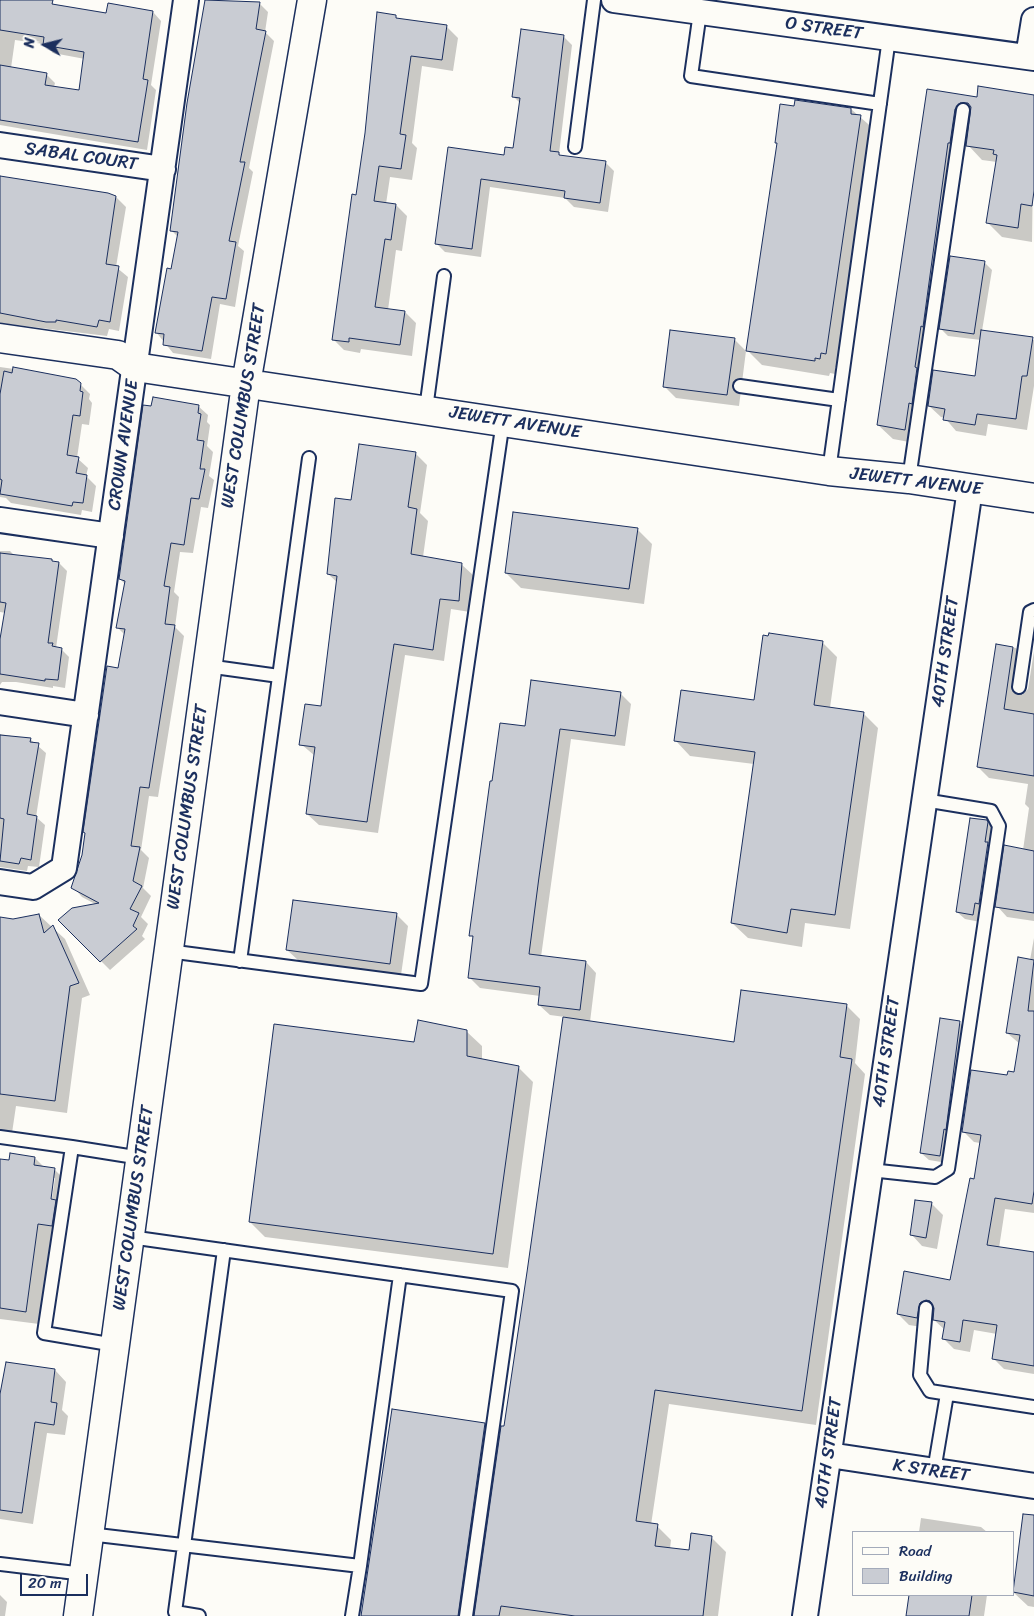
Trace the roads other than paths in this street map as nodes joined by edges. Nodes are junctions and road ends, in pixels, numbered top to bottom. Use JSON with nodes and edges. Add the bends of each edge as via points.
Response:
{"nodes":[{"id":1,"x":186,"y":0,"type":"edge"},
{"id":2,"x":312,"y":0,"type":"edge"},
{"id":3,"x":594,"y":0,"type":"edge"},
{"id":4,"x":614,"y":0,"type":"edge"},
{"id":5,"x":646,"y":2,"type":"edge"},
{"id":6,"x":708,"y":8,"type":"edge"},
{"id":7,"x":1034,"y":20,"type":"edge"},
{"id":8,"x":889,"y":38,"type":"junction"},
{"id":9,"x":1031,"y":57,"type":"edge"},
{"id":10,"x":880,"y":104,"type":"junction"},
{"id":11,"x":964,"y":110,"type":"dead end"},
{"id":12,"x":0,"y":145,"type":"edge"},
{"id":13,"x":575,"y":147,"type":"dead end"},
{"id":14,"x":163,"y":168,"type":"junction"},
{"id":15,"x":444,"y":276,"type":"dead end"},
{"id":16,"x":0,"y":338,"type":"edge"},
{"id":17,"x":135,"y":367,"type":"junction"},
{"id":18,"x":246,"y":384,"type":"junction"},
{"id":19,"x":740,"y":386,"type":"dead end"},
{"id":20,"x":839,"y":400,"type":"junction"},
{"id":21,"x":426,"y":409,"type":"junction"},
{"id":22,"x":503,"y":421,"type":"junction"},
{"id":23,"x":309,"y":458,"type":"dead end"},
{"id":24,"x":828,"y":471,"type":"junction"},
{"id":25,"x":909,"y":480,"type":"junction"},
{"id":26,"x":970,"y":489,"type":"junction"},
{"id":27,"x":1034,"y":498,"type":"edge"},
{"id":28,"x":0,"y":520,"type":"edge"},
{"id":29,"x":111,"y":536,"type":"junction"},
{"id":30,"x":1034,"y":610,"type":"edge"},
{"id":31,"x":207,"y":666,"type":"junction"},
{"id":32,"x":280,"y":676,"type":"junction"},
{"id":33,"x":1019,"y":686,"type":"dead end"},
{"id":34,"x":0,"y":702,"type":"edge"},
{"id":35,"x":86,"y":715,"type":"junction"},
{"id":36,"x":924,"y":800,"type":"junction"},
{"id":37,"x":0,"y":882,"type":"edge"},
{"id":38,"x":168,"y":951,"type":"junction"},
{"id":39,"x":240,"y":961,"type":"junction"},
{"id":40,"x":0,"y":1137,"type":"edge"},
{"id":41,"x":72,"y":1147,"type":"junction"},
{"id":42,"x":140,"y":1158,"type":"junction"},
{"id":43,"x":870,"y":1170,"type":"junction"},
{"id":44,"x":130,"y":1237,"type":"junction"},
{"id":45,"x":224,"y":1250,"type":"junction"},
{"id":46,"x":400,"y":1275,"type":"junction"},
{"id":47,"x":926,"y":1308,"type":"dead end"},
{"id":48,"x":115,"y":1345,"type":"junction"},
{"id":49,"x":947,"y":1394,"type":"junction"},
{"id":50,"x":1034,"y":1407,"type":"edge"},
{"id":51,"x":829,"y":1455,"type":"junction"},
{"id":52,"x":934,"y":1471,"type":"junction"},
{"id":53,"x":1034,"y":1486,"type":"edge"},
{"id":54,"x":89,"y":1534,"type":"junction"},
{"id":55,"x":185,"y":1546,"type":"junction"},
{"id":56,"x":0,"y":1564,"type":"edge"},
{"id":57,"x":360,"y":1566,"type":"junction"},
{"id":58,"x":84,"y":1574,"type":"junction"},
{"id":59,"x":78,"y":1616,"type":"edge"},
{"id":60,"x":199,"y":1616,"type":"edge"},
{"id":61,"x":352,"y":1616,"type":"edge"},
{"id":62,"x":466,"y":1616,"type":"edge"},
{"id":63,"x":805,"y":1616,"type":"edge"}],
"edges":[{"from":1,"to":14,"type":"street","name":"CROWN AVENUE"},
{"from":2,"to":18,"type":"main road","name":"WEST COLUMBUS STREET"},
{"from":3,"to":13,"type":"lane"},
{"from":4,"to":5,"type":"street","name":"O STREET"},
{"from":5,"to":6,"type":"street","name":"O STREET"},
{"from":6,"to":8,"type":"street","name":"O STREET"},
{"from":6,"to":10,"type":"lane","via":[[691,76]]},
{"from":7,"to":9,"type":"street"},
{"from":8,"to":9,"type":"street","name":"O STREET"},
{"from":8,"to":10,"type":"lane"},
{"from":10,"to":20,"type":"lane"},
{"from":11,"to":25,"type":"lane"},
{"from":12,"to":14,"type":"street","name":"SABAL COURT"},
{"from":14,"to":17,"type":"street","name":"CROWN AVENUE"},
{"from":15,"to":21,"type":"lane"},
{"from":16,"to":17,"type":"main road","name":"JEWETT AVENUE","via":[[118,355]]},
{"from":17,"to":18,"type":"main road","name":"JEWETT AVENUE"},
{"from":17,"to":29,"type":"street","name":"CROWN AVENUE"},
{"from":18,"to":21,"type":"main road","name":"JEWETT AVENUE"},
{"from":18,"to":31,"type":"main road","name":"WEST COLUMBUS STREET"},
{"from":19,"to":20,"type":"lane"},
{"from":20,"to":24,"type":"lane"},
{"from":21,"to":22,"type":"main road","name":"JEWETT AVENUE"},
{"from":22,"to":24,"type":"main road","name":"JEWETT AVENUE"},
{"from":22,"to":39,"type":"lane","via":[[421,984]]},
{"from":23,"to":32,"type":"lane"},
{"from":24,"to":25,"type":"main road","name":"JEWETT AVENUE"},
{"from":25,"to":26,"type":"main road","name":"JEWETT AVENUE"},
{"from":26,"to":27,"type":"main road","name":"JEWETT AVENUE"},
{"from":26,"to":36,"type":"street","name":"40TH STREET"},
{"from":28,"to":29,"type":"street"},
{"from":29,"to":35,"type":"street","name":"CROWN AVENUE"},
{"from":30,"to":33,"type":"lane","via":[[1030,612]]},
{"from":31,"to":32,"type":"lane"},
{"from":31,"to":38,"type":"main road","name":"WEST COLUMBUS STREET"},
{"from":32,"to":39,"type":"lane"},
{"from":34,"to":35,"type":"street"},
{"from":35,"to":37,"type":"street","name":"CROWN AVENUE","via":[[64,868],[33,886]]},
{"from":36,"to":43,"type":"street","name":"40TH STREET"},
{"from":36,"to":43,"type":"lane","via":[[991,811],[999,826],[998,836],[948,1169],[935,1177]]},
{"from":38,"to":39,"type":"lane"},
{"from":38,"to":42,"type":"main road","name":"WEST COLUMBUS STREET"},
{"from":40,"to":41,"type":"lane"},
{"from":41,"to":42,"type":"lane"},
{"from":41,"to":48,"type":"lane","via":[[44,1333]]},
{"from":42,"to":44,"type":"main road","name":"WEST COLUMBUS STREET"},
{"from":43,"to":51,"type":"street","name":"40TH STREET"},
{"from":44,"to":45,"type":"lane"},
{"from":44,"to":48,"type":"main road","name":"WEST COLUMBUS STREET"},
{"from":45,"to":46,"type":"lane"},
{"from":45,"to":55,"type":"lane"},
{"from":46,"to":57,"type":"lane"},
{"from":46,"to":62,"type":"lane","via":[[512,1291]]},
{"from":47,"to":49,"type":"lane","via":[[920,1375],[930,1391]]},
{"from":48,"to":54,"type":"main road","name":"WEST COLUMBUS STREET"},
{"from":49,"to":50,"type":"lane"},
{"from":49,"to":52,"type":"lane"},
{"from":51,"to":52,"type":"street","name":"K STREET"},
{"from":51,"to":63,"type":"street","name":"40TH STREET"},
{"from":52,"to":53,"type":"street","name":"K STREET"},
{"from":54,"to":55,"type":"lane"},
{"from":54,"to":58,"type":"main road","name":"WEST COLUMBUS STREET"},
{"from":55,"to":57,"type":"lane"},
{"from":55,"to":60,"type":"lane","via":[[175,1612]]},
{"from":56,"to":58,"type":"lane"},
{"from":57,"to":61,"type":"lane"},
{"from":58,"to":59,"type":"main road","name":"WEST COLUMBUS STREET"}]}
